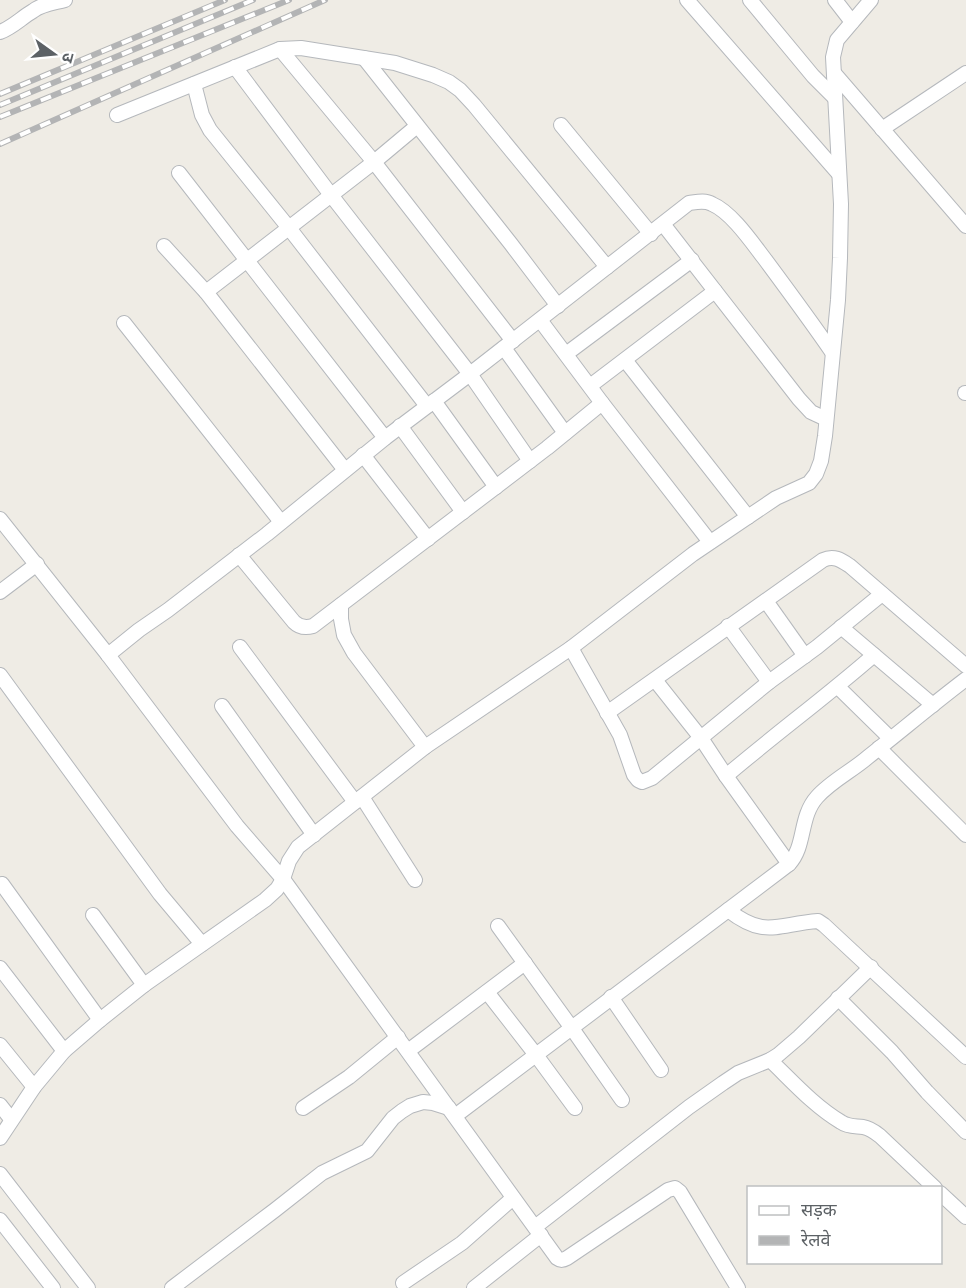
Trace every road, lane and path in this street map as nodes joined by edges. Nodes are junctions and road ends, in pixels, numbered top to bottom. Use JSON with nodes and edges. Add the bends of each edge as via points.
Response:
{"nodes":[{"id":1,"x":64,"y":0,"type":"edge"},
{"id":2,"x":687,"y":0,"type":"edge"},
{"id":3,"x":750,"y":0,"type":"edge"},
{"id":4,"x":835,"y":0,"type":"edge"},
{"id":5,"x":871,"y":0,"type":"edge"},
{"id":6,"x":852,"y":22,"type":"junction"},
{"id":7,"x":0,"y":32,"type":"edge"},
{"id":8,"x":280,"y":49,"type":"junction"},
{"id":9,"x":364,"y":58,"type":"junction"},
{"id":10,"x":236,"y":67,"type":"junction"},
{"id":11,"x":834,"y":73,"type":"junction"},
{"id":12,"x":966,"y":73,"type":"edge"},
{"id":13,"x":194,"y":84,"type":"junction"},
{"id":14,"x":835,"y":98,"type":"junction"},
{"id":15,"x":117,"y":115,"type":"dead end"},
{"id":16,"x":561,"y":125,"type":"dead end"},
{"id":17,"x":417,"y":126,"type":"junction"},
{"id":18,"x":882,"y":129,"type":"junction"},
{"id":19,"x":374,"y":162,"type":"junction"},
{"id":20,"x":179,"y":173,"type":"dead end"},
{"id":21,"x":839,"y":174,"type":"junction"},
{"id":22,"x":331,"y":195,"type":"junction"},
{"id":23,"x":663,"y":224,"type":"junction"},
{"id":24,"x":965,"y":224,"type":"edge"},
{"id":25,"x":289,"y":228,"type":"junction"},
{"id":26,"x":651,"y":234,"type":"junction"},
{"id":27,"x":164,"y":246,"type":"dead end"},
{"id":28,"x":247,"y":260,"type":"junction"},
{"id":29,"x":692,"y":260,"type":"junction"},
{"id":30,"x":607,"y":267,"type":"junction"},
{"id":31,"x":715,"y":291,"type":"junction"},
{"id":32,"x":206,"y":292,"type":"junction"},
{"id":33,"x":558,"y":306,"type":"junction"},
{"id":34,"x":540,"y":320,"type":"junction"},
{"id":35,"x":124,"y":323,"type":"dead end"},
{"id":36,"x":509,"y":345,"type":"junction"},
{"id":37,"x":832,"y":352,"type":"junction"},
{"id":38,"x":566,"y":354,"type":"junction"},
{"id":39,"x":625,"y":360,"type":"junction"},
{"id":40,"x":470,"y":374,"type":"junction"},
{"id":41,"x":590,"y":386,"type":"junction"},
{"id":42,"x":431,"y":403,"type":"junction"},
{"id":43,"x":602,"y":403,"type":"junction"},
{"id":44,"x":826,"y":419,"type":"junction"},
{"id":45,"x":400,"y":426,"type":"junction"},
{"id":46,"x":565,"y":433,"type":"junction"},
{"id":47,"x":385,"y":438,"type":"junction"},
{"id":48,"x":363,"y":455,"type":"junction"},
{"id":49,"x":530,"y":460,"type":"junction"},
{"id":50,"x":345,"y":470,"type":"junction"},
{"id":51,"x":496,"y":487,"type":"junction"},
{"id":52,"x":463,"y":512,"type":"junction"},
{"id":53,"x":748,"y":517,"type":"junction"},
{"id":54,"x":0,"y":519,"type":"edge"},
{"id":55,"x":281,"y":522,"type":"junction"},
{"id":56,"x":428,"y":539,"type":"junction"},
{"id":57,"x":710,"y":542,"type":"junction"},
{"id":58,"x":238,"y":555,"type":"junction"},
{"id":59,"x":37,"y":564,"type":"junction"},
{"id":60,"x":0,"y":592,"type":"edge"},
{"id":61,"x":882,"y":594,"type":"junction"},
{"id":62,"x":766,"y":601,"type":"junction"},
{"id":63,"x":341,"y":605,"type":"junction"},
{"id":64,"x":728,"y":626,"type":"junction"},
{"id":65,"x":841,"y":627,"type":"junction"},
{"id":66,"x":240,"y":647,"type":"dead end"},
{"id":67,"x":571,"y":648,"type":"junction"},
{"id":68,"x":108,"y":655,"type":"junction"},
{"id":69,"x":874,"y":655,"type":"junction"},
{"id":70,"x":805,"y":656,"type":"junction"},
{"id":71,"x":966,"y":666,"type":"edge"},
{"id":72,"x":0,"y":675,"type":"edge"},
{"id":73,"x":966,"y":678,"type":"edge"},
{"id":74,"x":655,"y":680,"type":"junction"},
{"id":75,"x":770,"y":682,"type":"junction"},
{"id":76,"x":838,"y":687,"type":"junction"},
{"id":77,"x":933,"y":705,"type":"junction"},
{"id":78,"x":222,"y":706,"type":"dead end"},
{"id":79,"x":607,"y":713,"type":"junction"},
{"id":80,"x":701,"y":738,"type":"junction"},
{"id":81,"x":890,"y":738,"type":"junction"},
{"id":82,"x":425,"y":747,"type":"junction"},
{"id":83,"x":879,"y":748,"type":"junction"},
{"id":84,"x":726,"y":776,"type":"junction"},
{"id":85,"x":359,"y":799,"type":"junction"},
{"id":86,"x":314,"y":835,"type":"junction"},
{"id":87,"x":966,"y":835,"type":"edge"},
{"id":88,"x":789,"y":864,"type":"junction"},
{"id":89,"x":283,"y":879,"type":"junction"},
{"id":90,"x":415,"y":880,"type":"dead end"},
{"id":91,"x":2,"y":884,"type":"dead end"},
{"id":92,"x":728,"y":910,"type":"junction"},
{"id":93,"x":93,"y":915,"type":"dead end"},
{"id":94,"x":498,"y":926,"type":"dead end"},
{"id":95,"x":202,"y":944,"type":"junction"},
{"id":96,"x":525,"y":963,"type":"junction"},
{"id":97,"x":871,"y":967,"type":"junction"},
{"id":98,"x":0,"y":968,"type":"edge"},
{"id":99,"x":144,"y":985,"type":"junction"},
{"id":100,"x":487,"y":992,"type":"junction"},
{"id":101,"x":611,"y":997,"type":"junction"},
{"id":102,"x":838,"y":998,"type":"junction"},
{"id":103,"x":100,"y":1020,"type":"junction"},
{"id":104,"x":571,"y":1027,"type":"junction"},
{"id":105,"x":398,"y":1037,"type":"junction"},
{"id":106,"x":0,"y":1045,"type":"edge"},
{"id":107,"x":64,"y":1051,"type":"junction"},
{"id":108,"x":408,"y":1051,"type":"junction"},
{"id":109,"x":537,"y":1055,"type":"junction"},
{"id":110,"x":966,"y":1057,"type":"edge"},
{"id":111,"x":770,"y":1060,"type":"junction"},
{"id":112,"x":661,"y":1070,"type":"dead end"},
{"id":113,"x":34,"y":1087,"type":"junction"},
{"id":114,"x":622,"y":1100,"type":"dead end"},
{"id":115,"x":0,"y":1105,"type":"edge"},
{"id":116,"x":303,"y":1108,"type":"dead end"},
{"id":117,"x":575,"y":1108,"type":"dead end"},
{"id":118,"x":452,"y":1112,"type":"junction"},
{"id":119,"x":11,"y":1119,"type":"junction"},
{"id":120,"x":966,"y":1132,"type":"edge"},
{"id":121,"x":0,"y":1138,"type":"edge"},
{"id":122,"x":0,"y":1174,"type":"edge"},
{"id":123,"x":933,"y":1186,"type":"edge"},
{"id":124,"x":942,"y":1195,"type":"edge"},
{"id":125,"x":513,"y":1198,"type":"junction"},
{"id":126,"x":966,"y":1217,"type":"edge"},
{"id":127,"x":0,"y":1220,"type":"edge"},
{"id":128,"x":538,"y":1231,"type":"junction"},
{"id":129,"x":403,"y":1283,"type":"dead end"},
{"id":130,"x":53,"y":1288,"type":"edge"},
{"id":131,"x":88,"y":1288,"type":"edge"},
{"id":132,"x":172,"y":1288,"type":"edge"},
{"id":133,"x":474,"y":1288,"type":"edge"},
{"id":134,"x":738,"y":1288,"type":"edge"}],
"edges":[{"from":1,"to":7,"type":"street","via":[[34,10]]},
{"from":2,"to":21,"type":"street"},
{"from":3,"to":14,"type":"street"},
{"from":4,"to":6,"type":"street"},
{"from":5,"to":6,"type":"street"},
{"from":6,"to":11,"type":"street","via":[[837,40]]},
{"from":8,"to":9,"type":"street","via":[[301,48]]},
{"from":8,"to":10,"type":"street"},
{"from":8,"to":19,"type":"street"},
{"from":9,"to":17,"type":"street"},
{"from":9,"to":30,"type":"street","via":[[433,75],[460,90]]},
{"from":10,"to":13,"type":"street"},
{"from":10,"to":22,"type":"street"},
{"from":11,"to":14,"type":"street"},
{"from":11,"to":18,"type":"street"},
{"from":12,"to":18,"type":"street"},
{"from":13,"to":15,"type":"street"},
{"from":13,"to":25,"type":"street","via":[[210,130]]},
{"from":14,"to":21,"type":"street"},
{"from":16,"to":26,"type":"street"},
{"from":17,"to":19,"type":"street"},
{"from":17,"to":33,"type":"street"},
{"from":18,"to":24,"type":"street"},
{"from":19,"to":22,"type":"street"},
{"from":19,"to":36,"type":"street"},
{"from":20,"to":28,"type":"street"},
{"from":21,"to":37,"type":"street","via":[[840,258]]},
{"from":22,"to":25,"type":"street"},
{"from":22,"to":40,"type":"street"},
{"from":23,"to":26,"type":"street"},
{"from":23,"to":29,"type":"street"},
{"from":23,"to":37,"type":"street","via":[[689,203],[710,202],[718,207],[743,231]]},
{"from":25,"to":28,"type":"street"},
{"from":25,"to":42,"type":"street"},
{"from":26,"to":30,"type":"street"},
{"from":27,"to":32,"type":"street"},
{"from":28,"to":32,"type":"street"},
{"from":28,"to":47,"type":"street"},
{"from":29,"to":31,"type":"street"},
{"from":29,"to":38,"type":"street"},
{"from":30,"to":33,"type":"street"},
{"from":31,"to":39,"type":"street"},
{"from":31,"to":44,"type":"street","via":[[799,399],[811,412]]},
{"from":32,"to":50,"type":"street"},
{"from":33,"to":34,"type":"street"},
{"from":34,"to":36,"type":"street"},
{"from":34,"to":38,"type":"street"},
{"from":35,"to":55,"type":"street"},
{"from":36,"to":40,"type":"street"},
{"from":36,"to":46,"type":"street"},
{"from":37,"to":44,"type":"street"},
{"from":38,"to":41,"type":"street"},
{"from":39,"to":41,"type":"street"},
{"from":39,"to":53,"type":"street"},
{"from":40,"to":42,"type":"street"},
{"from":40,"to":49,"type":"street"},
{"from":41,"to":43,"type":"street"},
{"from":42,"to":45,"type":"street"},
{"from":42,"to":51,"type":"street"},
{"from":43,"to":46,"type":"street"},
{"from":43,"to":57,"type":"street"},
{"from":44,"to":53,"type":"street","via":[[821,461],[809,483]]},
{"from":45,"to":47,"type":"street"},
{"from":45,"to":52,"type":"street"},
{"from":46,"to":49,"type":"street"},
{"from":47,"to":48,"type":"street"},
{"from":48,"to":50,"type":"street"},
{"from":48,"to":56,"type":"street"},
{"from":49,"to":51,"type":"street"},
{"from":50,"to":55,"type":"street"},
{"from":51,"to":52,"type":"street"},
{"from":52,"to":56,"type":"street"},
{"from":53,"to":57,"type":"street"},
{"from":54,"to":59,"type":"street"},
{"from":55,"to":58,"type":"street"},
{"from":56,"to":63,"type":"street"},
{"from":57,"to":67,"type":"street"},
{"from":58,"to":63,"type":"street","via":[[297,626],[313,626]]},
{"from":58,"to":68,"type":"street"},
{"from":59,"to":60,"type":"street"},
{"from":59,"to":68,"type":"street"},
{"from":61,"to":62,"type":"street","via":[[845,562],[828,558]]},
{"from":61,"to":65,"type":"street"},
{"from":61,"to":71,"type":"street"},
{"from":62,"to":64,"type":"street"},
{"from":62,"to":70,"type":"street"},
{"from":63,"to":82,"type":"street","via":[[344,635],[354,653]]},
{"from":64,"to":74,"type":"street"},
{"from":64,"to":75,"type":"street"},
{"from":65,"to":69,"type":"street"},
{"from":65,"to":70,"type":"street"},
{"from":66,"to":85,"type":"street"},
{"from":67,"to":79,"type":"street"},
{"from":67,"to":82,"type":"street"},
{"from":68,"to":89,"type":"street","via":[[237,826]]},
{"from":69,"to":76,"type":"street"},
{"from":69,"to":77,"type":"street"},
{"from":70,"to":75,"type":"street"},
{"from":72,"to":95,"type":"street","via":[[160,894]]},
{"from":73,"to":77,"type":"street"},
{"from":74,"to":79,"type":"street"},
{"from":74,"to":80,"type":"street"},
{"from":75,"to":80,"type":"street"},
{"from":76,"to":81,"type":"street"},
{"from":76,"to":84,"type":"street"},
{"from":77,"to":81,"type":"street"},
{"from":78,"to":86,"type":"street"},
{"from":79,"to":80,"type":"street","via":[[625,746],[634,775],[642,782]]},
{"from":80,"to":84,"type":"street"},
{"from":81,"to":83,"type":"street"},
{"from":82,"to":85,"type":"street"},
{"from":83,"to":87,"type":"street"},
{"from":83,"to":88,"type":"street","via":[[810,805],[797,852]]},
{"from":84,"to":88,"type":"street"},
{"from":85,"to":86,"type":"street"},
{"from":85,"to":90,"type":"street"},
{"from":86,"to":89,"type":"street","via":[[298,848]]},
{"from":88,"to":92,"type":"street"},
{"from":89,"to":95,"type":"street","via":[[265,900]]},
{"from":89,"to":105,"type":"street"},
{"from":91,"to":103,"type":"street"},
{"from":92,"to":97,"type":"street","via":[[741,920],[766,928],[818,921]]},
{"from":92,"to":101,"type":"street"},
{"from":93,"to":99,"type":"street"},
{"from":94,"to":96,"type":"street"},
{"from":95,"to":99,"type":"street"},
{"from":96,"to":100,"type":"street"},
{"from":96,"to":104,"type":"street"},
{"from":97,"to":102,"type":"street"},
{"from":97,"to":110,"type":"street"},
{"from":98,"to":107,"type":"street"},
{"from":99,"to":103,"type":"street"},
{"from":100,"to":108,"type":"street"},
{"from":100,"to":109,"type":"street"},
{"from":101,"to":104,"type":"street"},
{"from":101,"to":112,"type":"street"},
{"from":102,"to":111,"type":"street","via":[[800,1037]]},
{"from":102,"to":120,"type":"street"},
{"from":103,"to":107,"type":"street"},
{"from":104,"to":109,"type":"street"},
{"from":104,"to":114,"type":"street"},
{"from":105,"to":108,"type":"street"},
{"from":105,"to":116,"type":"street","via":[[354,1074]]},
{"from":106,"to":113,"type":"street"},
{"from":107,"to":113,"type":"street"},
{"from":108,"to":118,"type":"street"},
{"from":109,"to":117,"type":"street"},
{"from":109,"to":118,"type":"street"},
{"from":111,"to":123,"type":"street","via":[[838,1121],[873,1130]]},
{"from":111,"to":128,"type":"street","via":[[723,1083]]},
{"from":113,"to":119,"type":"street"},
{"from":115,"to":119,"type":"street"},
{"from":118,"to":125,"type":"street"},
{"from":118,"to":132,"type":"street","via":[[423,1102],[402,1111],[367,1151],[322,1173]]},
{"from":119,"to":121,"type":"street"},
{"from":122,"to":131,"type":"street"},
{"from":124,"to":126,"type":"street"},
{"from":125,"to":128,"type":"street"},
{"from":125,"to":129,"type":"street","via":[[462,1243]]},
{"from":127,"to":130,"type":"street"},
{"from":128,"to":133,"type":"street"},
{"from":128,"to":134,"type":"street","via":[[557,1258],[563,1260],[675,1188]]}]}
